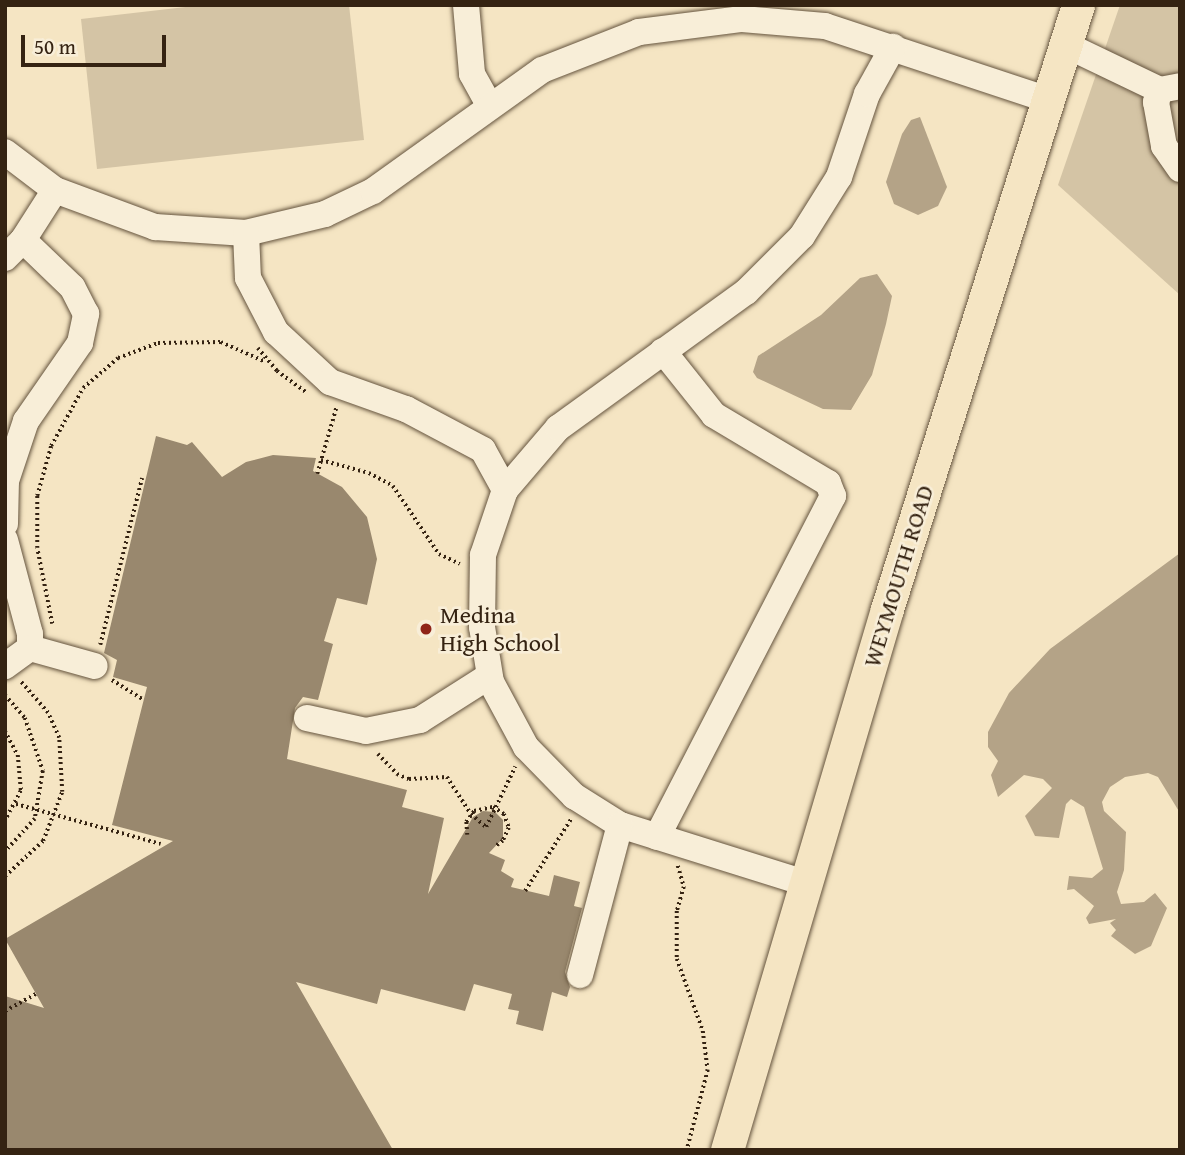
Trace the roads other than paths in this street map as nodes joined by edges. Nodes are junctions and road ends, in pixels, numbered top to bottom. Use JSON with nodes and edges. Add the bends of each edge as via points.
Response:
{"nodes":[{"id":1,"x":466,"y":5,"type":"edge"},
{"id":2,"x":1078,"y":5,"type":"edge"},
{"id":3,"x":1066,"y":45,"type":"junction"},
{"id":4,"x":894,"y":47,"type":"junction"},
{"id":5,"x":1170,"y":88,"type":"edge"},
{"id":6,"x":1049,"y":100,"type":"junction"},
{"id":7,"x":489,"y":105,"type":"junction"},
{"id":8,"x":5,"y":152,"type":"edge"},
{"id":9,"x":1180,"y":169,"type":"edge"},
{"id":10,"x":55,"y":190,"type":"junction"},
{"id":11,"x":246,"y":233,"type":"junction"},
{"id":12,"x":14,"y":249,"type":"edge"},
{"id":13,"x":663,"y":351,"type":"junction"},
{"id":14,"x":505,"y":490,"type":"junction"},
{"id":15,"x":5,"y":524,"type":"edge"},
{"id":16,"x":5,"y":540,"type":"edge"},
{"id":17,"x":38,"y":650,"type":"junction"},
{"id":18,"x":95,"y":666,"type":"road end"},
{"id":19,"x":489,"y":676,"type":"junction"},
{"id":20,"x":12,"y":677,"type":"edge"},
{"id":21,"x":307,"y":718,"type":"dead end"},
{"id":22,"x":620,"y":825,"type":"junction"},
{"id":23,"x":657,"y":836,"type":"junction"},
{"id":24,"x":808,"y":884,"type":"junction"},
{"id":25,"x":580,"y":975,"type":"dead end"},
{"id":26,"x":727,"y":1150,"type":"edge"}],
"edges":[{"from":1,"to":7,"type":"lane","via":[[472,74]]},
{"from":2,"to":3,"type":"main road","name":"WEYMOUTH ROAD"},
{"from":3,"to":5,"type":"lane"},
{"from":3,"to":6,"type":"main road","name":"WEYMOUTH ROAD"},
{"from":4,"to":6,"type":"lane"},
{"from":4,"to":7,"type":"lane","via":[[825,26],[742,19],[639,32],[542,70]]},
{"from":4,"to":13,"type":"lane","via":[[867,94],[839,177],[802,236],[746,292]]},
{"from":5,"to":9,"type":"lane","via":[[1156,102],[1164,146]]},
{"from":6,"to":24,"type":"main road","name":"WEYMOUTH ROAD","via":[[887,609]]},
{"from":7,"to":11,"type":"lane","via":[[373,191],[325,214]]},
{"from":8,"to":10,"type":"lane"},
{"from":10,"to":11,"type":"lane","via":[[155,227]]},
{"from":10,"to":12,"type":"lane"},
{"from":11,"to":14,"type":"lane","via":[[248,278],[276,332],[330,382],[406,408],[483,450]]},
{"from":12,"to":15,"type":"lane","via":[[72,288],[86,314],[80,343],[26,421],[6,481]]},
{"from":13,"to":14,"type":"lane","via":[[558,428]]},
{"from":13,"to":23,"type":"lane","via":[[714,415],[828,483],[833,496]]},
{"from":14,"to":19,"type":"lane","via":[[483,555],[481,615]]},
{"from":16,"to":17,"type":"lane","via":[[18,600]]},
{"from":17,"to":18,"type":"lane"},
{"from":17,"to":20,"type":"lane"},
{"from":19,"to":21,"type":"lane","via":[[420,720],[366,731]]},
{"from":19,"to":22,"type":"lane","via":[[503,712],[544,769],[574,796]]},
{"from":22,"to":23,"type":"lane"},
{"from":22,"to":25,"type":"lane"},
{"from":23,"to":24,"type":"lane"},
{"from":24,"to":26,"type":"main road","name":"WEYMOUTH ROAD"}]}
